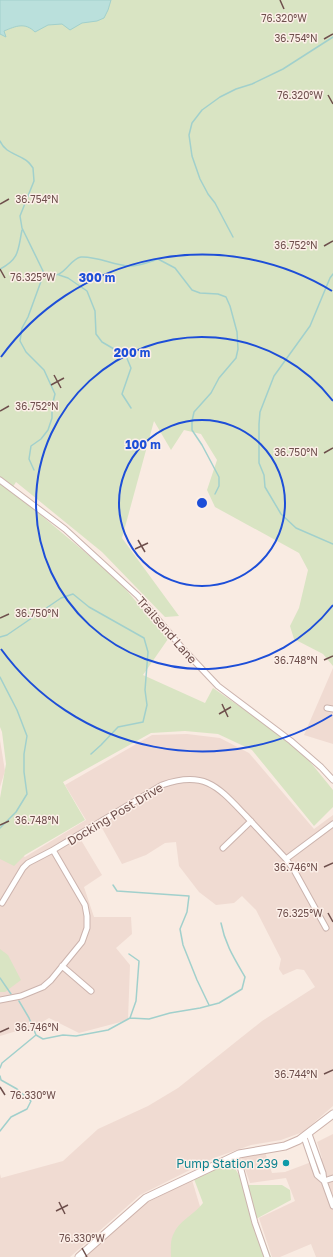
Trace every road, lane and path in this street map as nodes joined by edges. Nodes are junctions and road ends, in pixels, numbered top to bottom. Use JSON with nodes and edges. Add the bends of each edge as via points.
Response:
{"nodes":[{"id":1,"x":0,"y":480,"type":"edge"},
{"id":2,"x":333,"y":780,"type":"edge"},
{"id":3,"x":251,"y":821,"type":"junction"},
{"id":4,"x":333,"y":824,"type":"edge"},
{"id":5,"x":223,"y":848,"type":"dead end"},
{"id":6,"x":53,"y":850,"type":"junction"},
{"id":7,"x":286,"y":859,"type":"junction"},
{"id":8,"x":2,"y":903,"type":"dead end"},
{"id":9,"x":326,"y":928,"type":"dead end"},
{"id":10,"x":62,"y":966,"type":"junction"},
{"id":11,"x":91,"y":991,"type":"dead end"},
{"id":12,"x":0,"y":1000,"type":"edge"},
{"id":13,"x":333,"y":1114,"type":"edge"},
{"id":14,"x":307,"y":1135,"type":"junction"},
{"id":15,"x":234,"y":1156,"type":"junction"},
{"id":16,"x":333,"y":1178,"type":"edge"},
{"id":17,"x":324,"y":1181,"type":"junction"},
{"id":18,"x":331,"y":1194,"type":"edge"},
{"id":19,"x":333,"y":1206,"type":"edge"},
{"id":20,"x":79,"y":1257,"type":"edge"},
{"id":21,"x":267,"y":1257,"type":"edge"}],
"edges":[{"from":1,"to":2,"type":"street","name":"Trailsend Lane","via":[[65,529],[138,596],[182,650],[218,686],[291,741]]},
{"from":3,"to":5,"type":"street"},
{"from":3,"to":6,"type":"street","name":"Docking Post Drive","via":[[220,789],[199,780],[177,780],[162,785]]},
{"from":3,"to":7,"type":"street","name":"Docking Post Drive"},
{"from":4,"to":7,"type":"street"},
{"from":6,"to":8,"type":"street","name":"Docking Post Drive","via":[[23,868]]},
{"from":6,"to":10,"type":"street","via":[[85,905],[87,916],[87,928],[82,942]]},
{"from":7,"to":9,"type":"street","name":"Docking Post Drive"},
{"from":10,"to":11,"type":"street"},
{"from":10,"to":12,"type":"street","via":[[43,987],[21,996]]},
{"from":13,"to":14,"type":"street"},
{"from":14,"to":15,"type":"street","via":[[290,1144]]},
{"from":14,"to":17,"type":"street"},
{"from":15,"to":20,"type":"street","via":[[146,1198]]},
{"from":15,"to":21,"type":"street","via":[[240,1166]]},
{"from":16,"to":17,"type":"street"},
{"from":17,"to":18,"type":"street"},
{"from":18,"to":19,"type":"street"}]}
